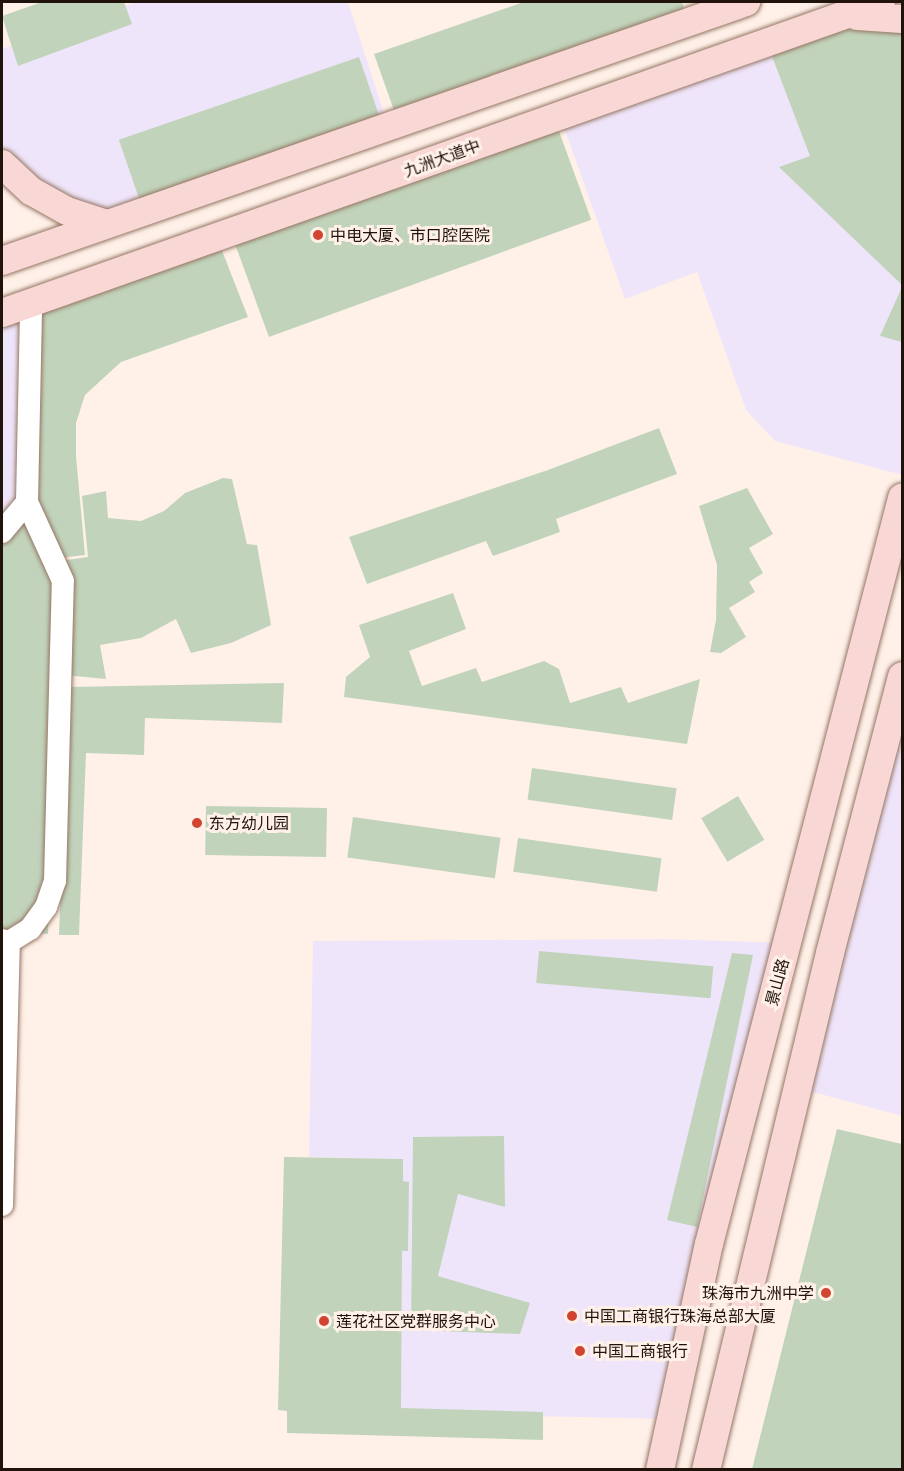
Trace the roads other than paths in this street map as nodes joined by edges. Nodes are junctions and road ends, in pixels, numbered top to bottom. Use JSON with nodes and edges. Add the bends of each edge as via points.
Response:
{"nodes":[{"id":1,"x":746,"y":2,"type":"edge"},
{"id":2,"x":882,"y":2,"type":"edge"},
{"id":3,"x":903,"y":19,"type":"edge"},
{"id":4,"x":823,"y":21,"type":"junction"},
{"id":5,"x":2,"y":164,"type":"edge"},
{"id":6,"x":107,"y":224,"type":"junction"},
{"id":7,"x":2,"y":261,"type":"edge"},
{"id":8,"x":31,"y":304,"type":"junction"},
{"id":9,"x":2,"y":314,"type":"edge"},
{"id":10,"x":903,"y":498,"type":"edge"},
{"id":11,"x":27,"y":502,"type":"junction"},
{"id":12,"x":2,"y":532,"type":"edge"},
{"id":13,"x":903,"y":676,"type":"edge"},
{"id":14,"x":4,"y":939,"type":"edge"},
{"id":15,"x":2,"y":1205,"type":"edge"},
{"id":16,"x":660,"y":1470,"type":"edge"},
{"id":17,"x":706,"y":1470,"type":"edge"}],
"edges":[{"from":1,"to":6,"type":"main road"},
{"from":2,"to":4,"type":"main road","name":"九洲大道中"},
{"from":3,"to":4,"type":"main road","via":[[874,15]]},
{"from":4,"to":8,"type":"main road","name":"九洲大道中"},
{"from":5,"to":6,"type":"main road","via":[[31,191],[67,211]]},
{"from":6,"to":7,"type":"main road"},
{"from":8,"to":9,"type":"main road","name":"九洲大道中"},
{"from":8,"to":11,"type":"street"},
{"from":10,"to":16,"type":"main road","name":"景山路","via":[[709,1244]]},
{"from":11,"to":12,"type":"street"},
{"from":11,"to":14,"type":"street","via":[[63,581],[55,881],[39,919]]},
{"from":13,"to":17,"type":"main road","via":[[830,953]]},
{"from":14,"to":15,"type":"street"}]}
